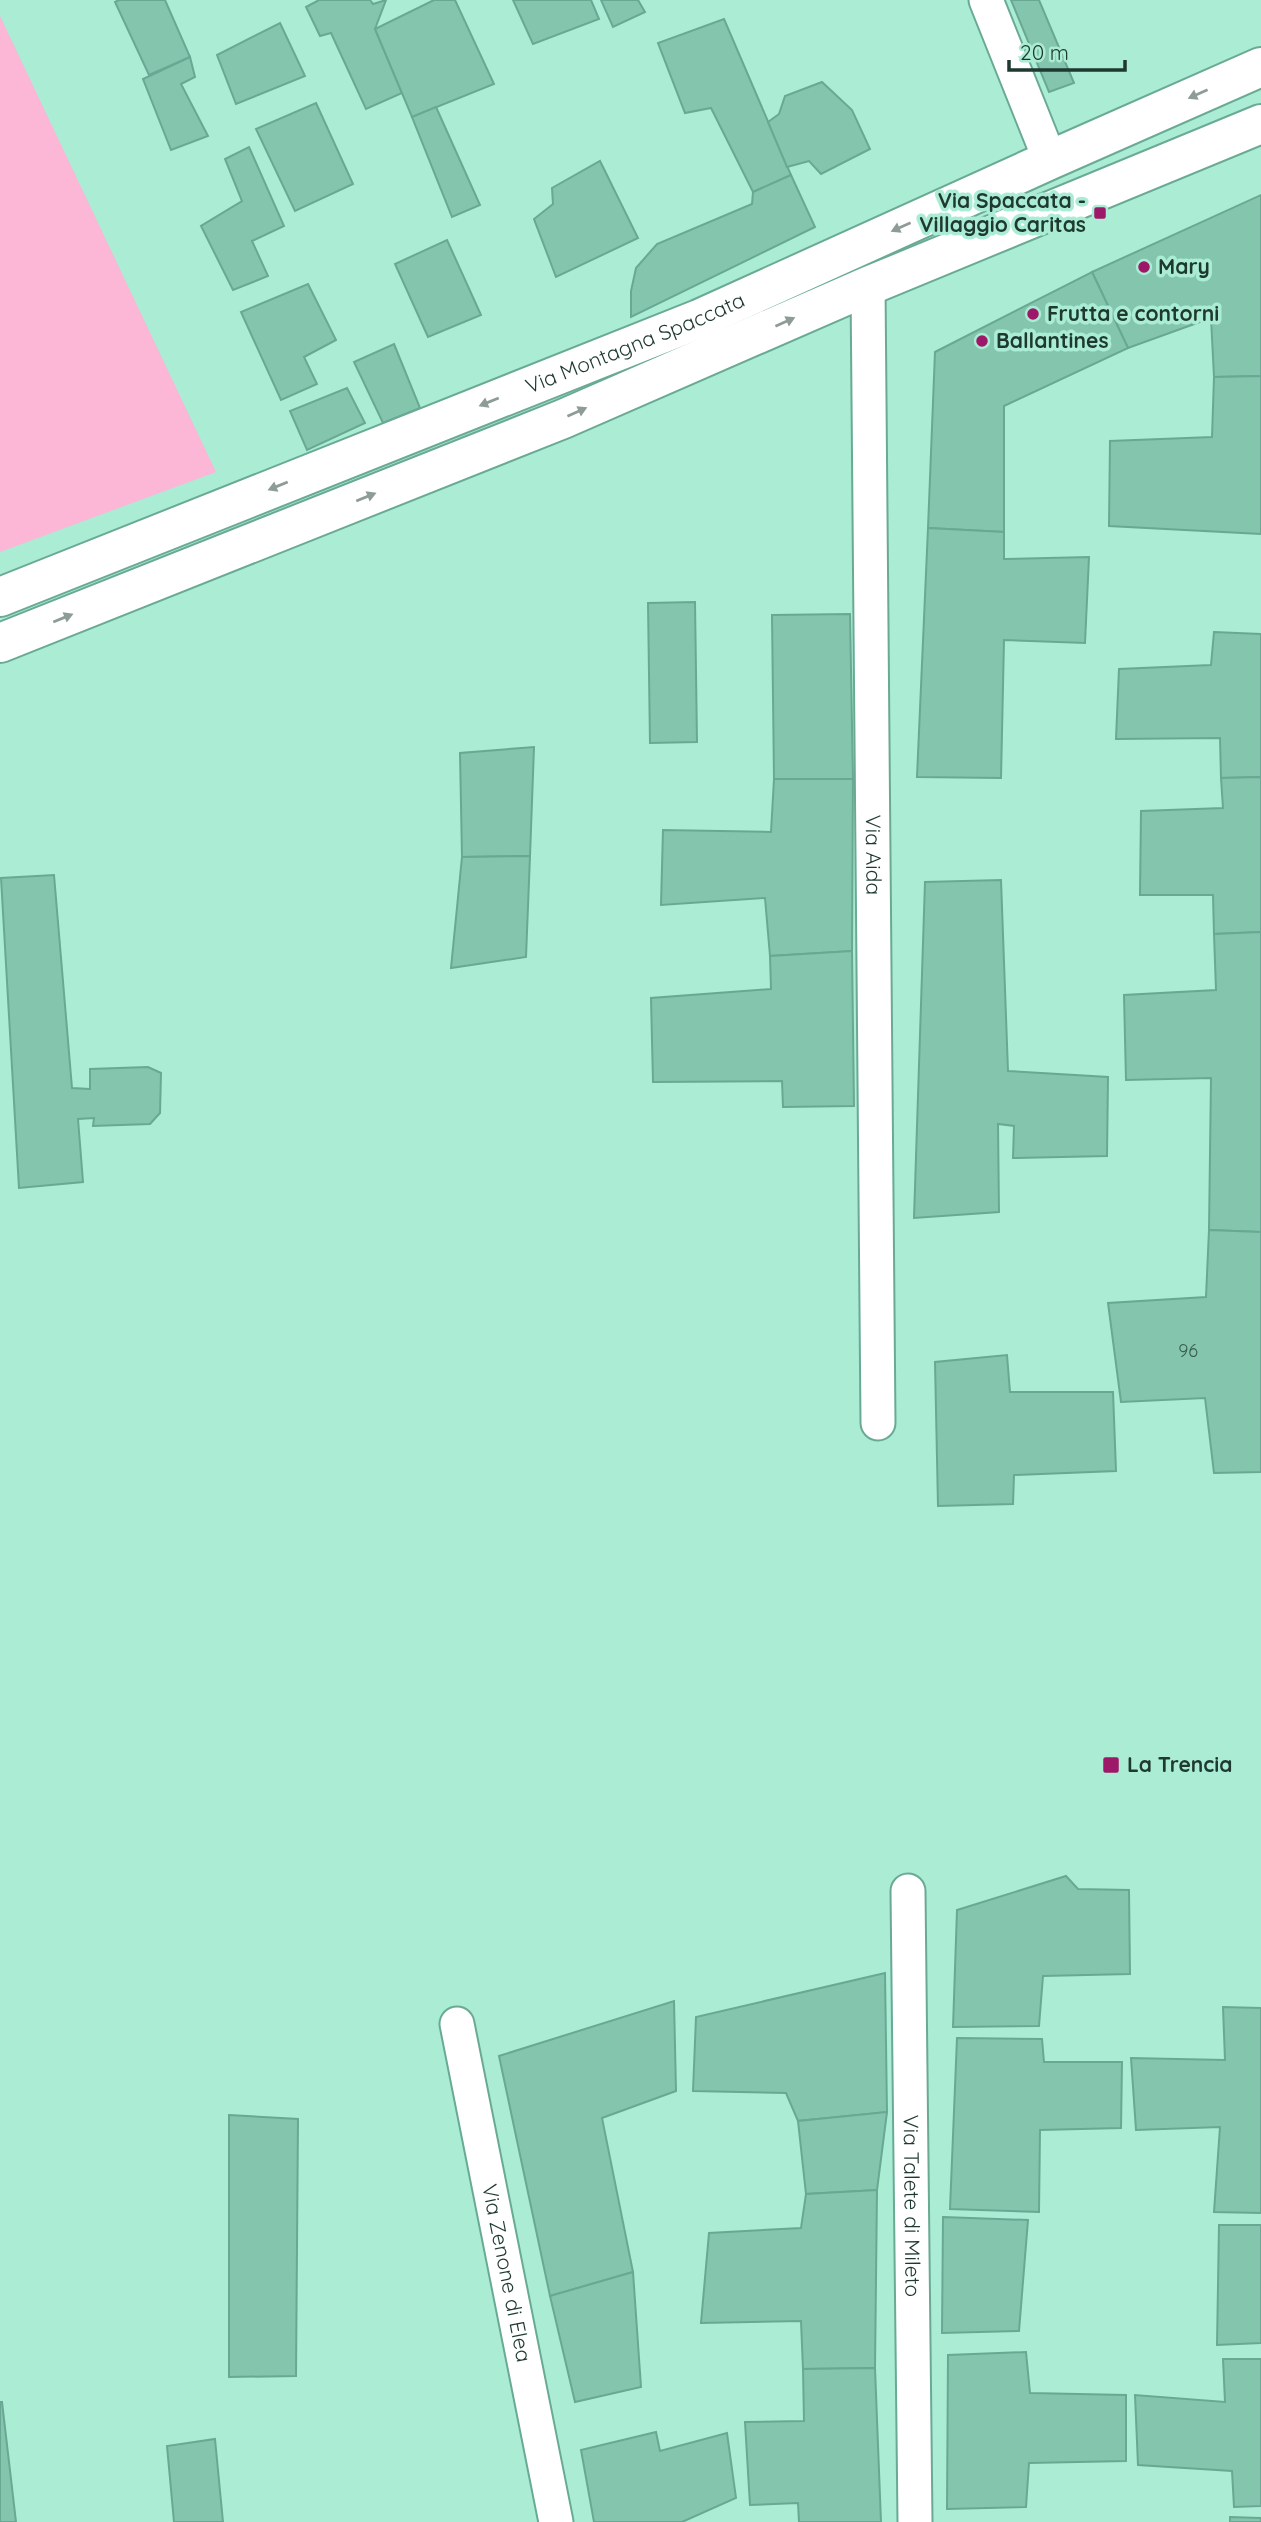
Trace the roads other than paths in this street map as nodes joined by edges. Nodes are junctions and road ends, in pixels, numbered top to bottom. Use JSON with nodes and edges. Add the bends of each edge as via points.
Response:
{"nodes":[{"id":1,"x":986,"y":0,"type":"edge"},
{"id":2,"x":1261,"y":67,"type":"edge"},
{"id":3,"x":1261,"y":124,"type":"edge"},
{"id":4,"x":1050,"y":159,"type":"junction"},
{"id":5,"x":868,"y":286,"type":"junction"},
{"id":6,"x":0,"y":597,"type":"edge"},
{"id":7,"x":0,"y":643,"type":"edge"},
{"id":8,"x":878,"y":1423,"type":"dead end"},
{"id":9,"x":908,"y":1891,"type":"dead end"},
{"id":10,"x":457,"y":2024,"type":"dead end"},
{"id":11,"x":556,"y":2522,"type":"edge"},
{"id":12,"x":915,"y":2522,"type":"edge"}],
"edges":[{"from":1,"to":4,"type":"street"},
{"from":2,"to":4,"type":"main road","name":"Via Montagna Spaccata","one_way":true},
{"from":3,"to":5,"type":"main road","name":"Via Montagna Spaccata"},
{"from":4,"to":6,"type":"main road","name":"Via Montagna Spaccata","one_way":true,"via":[[699,319]]},
{"from":7,"to":5,"type":"main road","name":"Via Montagna Spaccata","one_way":true,"via":[[563,419]]},
{"from":5,"to":8,"type":"street","name":"Via Aida"},
{"from":9,"to":12,"type":"street","name":"Via Talete di Mileto"},
{"from":10,"to":11,"type":"street","name":"Via Zenone di Elea"}]}
